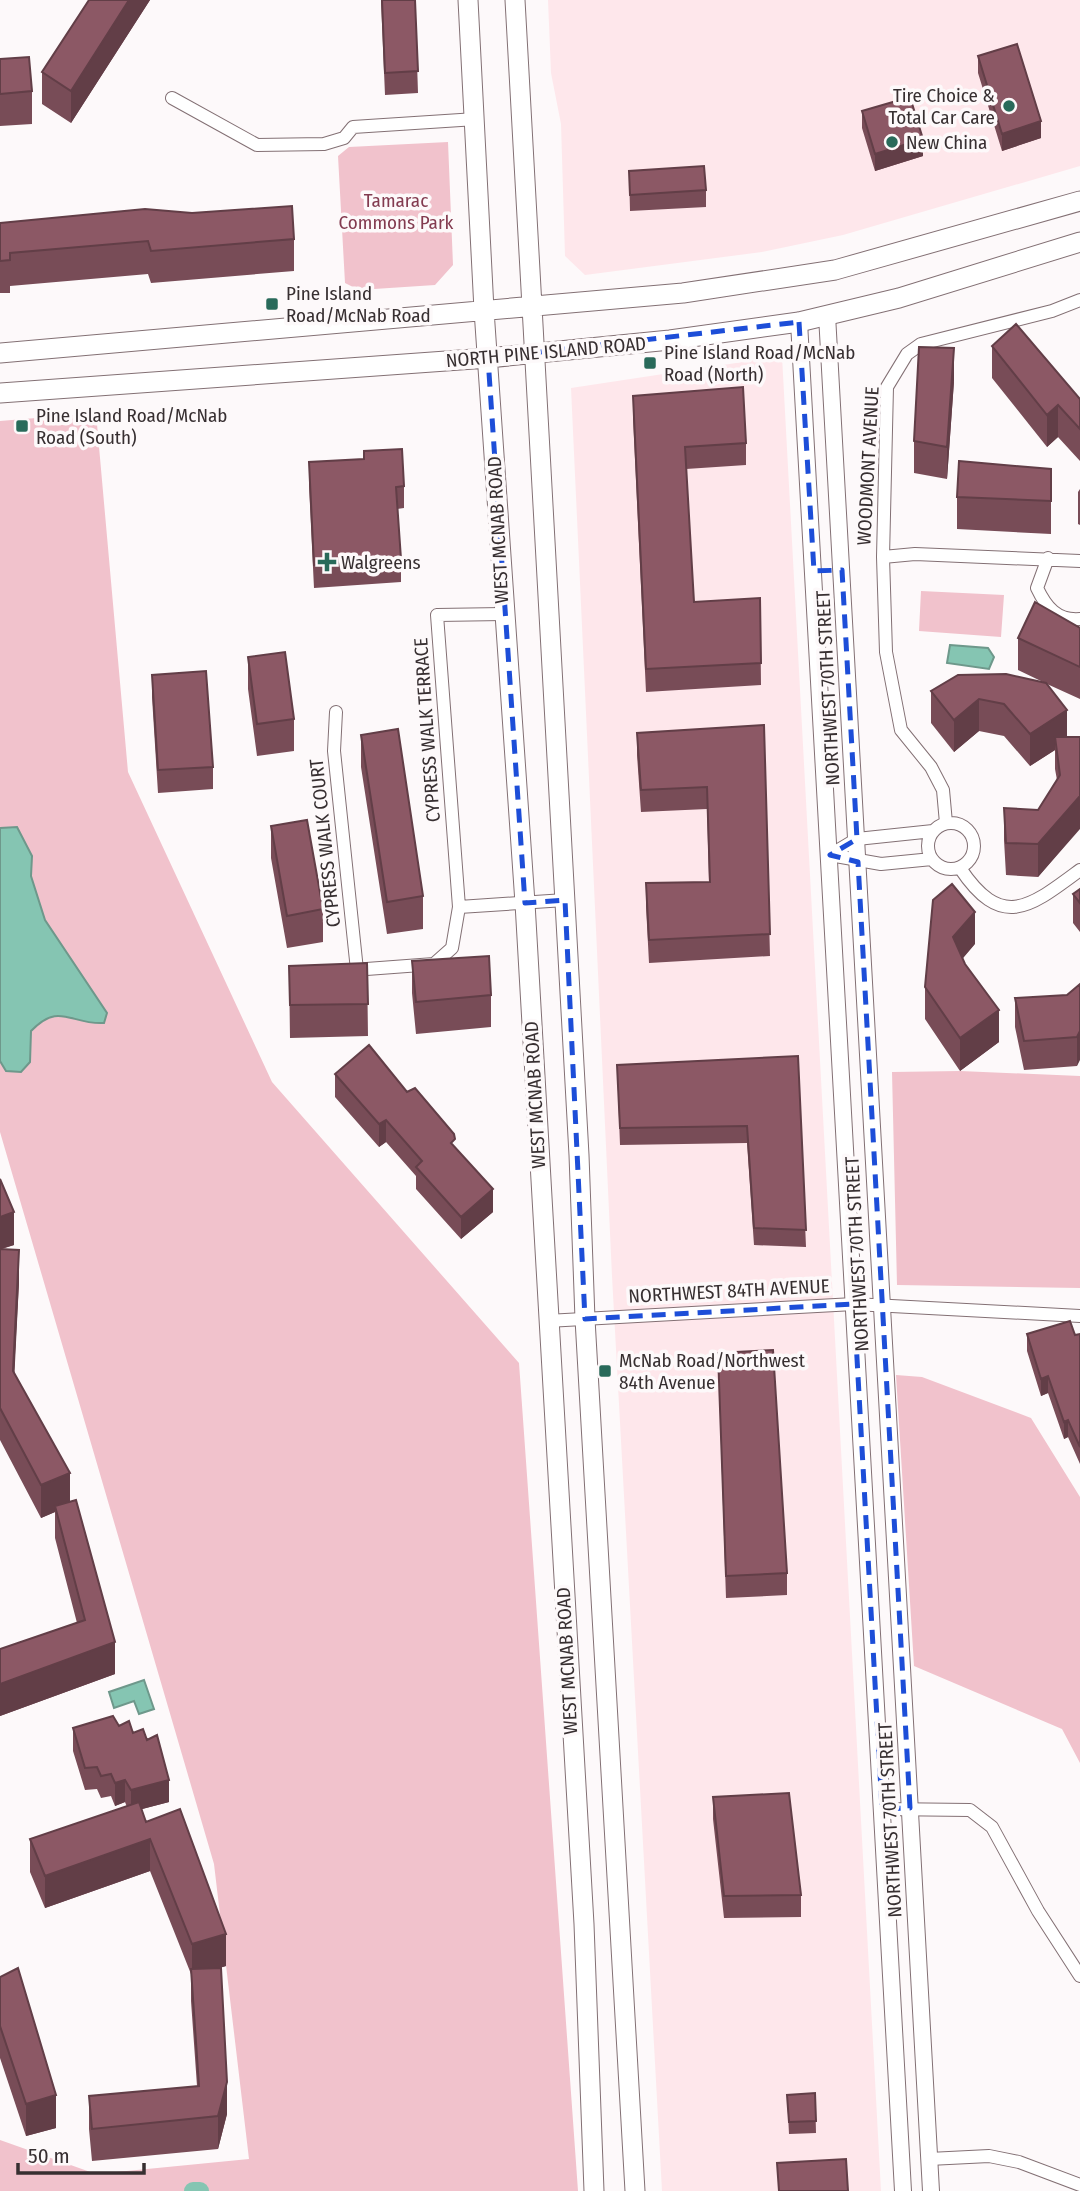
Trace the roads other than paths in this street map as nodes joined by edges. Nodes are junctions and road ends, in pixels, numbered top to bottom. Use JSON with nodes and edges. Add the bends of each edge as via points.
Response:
{"nodes":[{"id":1,"x":468,"y":0,"type":"edge"},
{"id":2,"x":515,"y":0,"type":"edge"},
{"id":3,"x":172,"y":98,"type":"dead end"},
{"id":4,"x":475,"y":118,"type":"junction"},
{"id":5,"x":1080,"y":201,"type":"edge"},
{"id":6,"x":1080,"y":242,"type":"edge"},
{"id":7,"x":1080,"y":300,"type":"edge"},
{"id":8,"x":531,"y":307,"type":"junction"},
{"id":9,"x":484,"y":310,"type":"junction"},
{"id":10,"x":827,"y":315,"type":"junction"},
{"id":11,"x":799,"y":322,"type":"junction"},
{"id":12,"x":0,"y":353,"type":"edge"},
{"id":13,"x":533,"y":353,"type":"junction"},
{"id":14,"x":488,"y":358,"type":"junction"},
{"id":15,"x":0,"y":393,"type":"edge"},
{"id":16,"x":835,"y":458,"type":"junction"},
{"id":17,"x":807,"y":461,"type":"junction"},
{"id":18,"x":883,"y":558,"type":"junction"},
{"id":19,"x":1048,"y":558,"type":"junction"},
{"id":20,"x":1080,"y":561,"type":"edge"},
{"id":21,"x":842,"y":570,"type":"junction"},
{"id":22,"x":814,"y":571,"type":"junction"},
{"id":23,"x":503,"y":614,"type":"junction"},
{"id":24,"x":1080,"y":619,"type":"edge"},
{"id":25,"x":336,"y":712,"type":"dead end"},
{"id":26,"x":946,"y":823,"type":"junction"},
{"id":27,"x":933,"y":831,"type":"junction"},
{"id":28,"x":857,"y":839,"type":"junction"},
{"id":29,"x":830,"y":855,"type":"junction"},
{"id":30,"x":932,"y":859,"type":"junction"},
{"id":31,"x":858,"y":862,"type":"junction"},
{"id":32,"x":960,"y":868,"type":"junction"},
{"id":33,"x":1080,"y":870,"type":"edge"},
{"id":34,"x":565,"y":900,"type":"junction"},
{"id":35,"x":525,"y":903,"type":"junction"},
{"id":36,"x":459,"y":907,"type":"junction"},
{"id":37,"x":357,"y":970,"type":"junction"},
{"id":38,"x":334,"y":971,"type":"edge"},
{"id":39,"x":867,"y":1028,"type":"junction"},
{"id":40,"x":839,"y":1030,"type":"junction"},
{"id":41,"x":855,"y":1304,"type":"junction"},
{"id":42,"x":880,"y":1305,"type":"junction"},
{"id":43,"x":1080,"y":1316,"type":"edge"},
{"id":44,"x":585,"y":1319,"type":"junction"},
{"id":45,"x":547,"y":1321,"type":"junction"},
{"id":46,"x":911,"y":1808,"type":"junction"},
{"id":47,"x":882,"y":1809,"type":"junction"},
{"id":48,"x":1080,"y":1976,"type":"edge"},
{"id":49,"x":929,"y":2158,"type":"junction"},
{"id":50,"x":1080,"y":2185,"type":"edge"},
{"id":51,"x":594,"y":2191,"type":"edge"},
{"id":52,"x":635,"y":2191,"type":"edge"},
{"id":53,"x":903,"y":2191,"type":"edge"},
{"id":54,"x":931,"y":2191,"type":"edge"}],
"edges":[{"from":1,"to":4,"type":"main road","name":"WEST MCNAB ROAD"},
{"from":2,"to":8,"type":"main road","name":"WEST MCNAB ROAD"},
{"from":3,"to":4,"type":"street","via":[[257,145],[324,144],[344,138],[353,127]]},
{"from":4,"to":9,"type":"main road","name":"WEST MCNAB ROAD"},
{"from":5,"to":8,"type":"main road","via":[[835,270],[683,293]]},
{"from":6,"to":10,"type":"main road","name":"NORTH PINE ISLAND ROAD","via":[[990,272]]},
{"from":7,"to":18,"type":"street","name":"WOODMONT AVENUE","via":[[921,344],[907,354],[887,387]]},
{"from":8,"to":9,"type":"main road"},
{"from":8,"to":13,"type":"main road","name":"WEST MCNAB ROAD"},
{"from":9,"to":12,"type":"main road"},
{"from":9,"to":14,"type":"main road","name":"WEST MCNAB ROAD"},
{"from":10,"to":11,"type":"main road","name":"NORTH PINE ISLAND ROAD"},
{"from":10,"to":16,"type":"street","name":"NORTHWEST 70TH STREET"},
{"from":11,"to":13,"type":"main road","name":"NORTH PINE ISLAND ROAD"},
{"from":11,"to":17,"type":"street","name":"NORTHWEST 70TH STREET"},
{"from":13,"to":14,"type":"main road","name":"NORTH PINE ISLAND ROAD"},
{"from":13,"to":34,"type":"main road","name":"WEST MCNAB ROAD"},
{"from":14,"to":15,"type":"main road","name":"NORTH PINE ISLAND ROAD"},
{"from":14,"to":23,"type":"main road","name":"WEST MCNAB ROAD"},
{"from":16,"to":17,"type":"street"},
{"from":16,"to":21,"type":"street","name":"NORTHWEST 70TH STREET"},
{"from":17,"to":22,"type":"street","name":"NORTHWEST 70TH STREET"},
{"from":18,"to":19,"type":"street","name":"WOODMONT AVENUE","via":[[915,554]]},
{"from":18,"to":26,"type":"street","name":"WOODMONT AVENUE","via":[[892,697],[901,730],[943,790]]},
{"from":19,"to":20,"type":"street","name":"WOODMONT AVENUE"},
{"from":19,"to":24,"type":"street","via":[[1037,588],[1046,607],[1068,620]]},
{"from":21,"to":22,"type":"street"},
{"from":21,"to":28,"type":"street","name":"NORTHWEST 70TH STREET"},
{"from":22,"to":29,"type":"street","name":"NORTHWEST 70TH STREET"},
{"from":23,"to":35,"type":"main road","name":"WEST MCNAB ROAD"},
{"from":23,"to":36,"type":"street","name":"CYPRESS WALK TERRACE","via":[[438,615]]},
{"from":25,"to":37,"type":"street","name":"CYPRESS WALK COURT","via":[[334,751]]},
{"from":26,"to":27,"type":"street"},
{"from":26,"to":32,"type":"street","via":[[967,828],[975,841],[972,858]]},
{"from":27,"to":28,"type":"street"},
{"from":27,"to":30,"type":"street","via":[[928,844]]},
{"from":28,"to":29,"type":"street"},
{"from":28,"to":31,"type":"street","name":"NORTHWEST 70TH STREET"},
{"from":29,"to":31,"type":"street"},
{"from":29,"to":40,"type":"street","name":"NORTHWEST 70TH STREET"},
{"from":30,"to":31,"type":"street"},
{"from":30,"to":32,"type":"street","via":[[944,868]]},
{"from":31,"to":39,"type":"street","name":"NORTHWEST 70TH STREET"},
{"from":32,"to":33,"type":"street","via":[[982,897],[999,906],[1036,901]]},
{"from":34,"to":35,"type":"street"},
{"from":34,"to":44,"type":"main road","name":"WEST MCNAB ROAD"},
{"from":35,"to":36,"type":"street"},
{"from":35,"to":45,"type":"main road","name":"WEST MCNAB ROAD"},
{"from":36,"to":37,"type":"street","name":"CYPRESS WALK TERRACE","via":[[452,948],[434,964]]},
{"from":37,"to":38,"type":"street","name":"CYPRESS WALK TERRACE"},
{"from":39,"to":40,"type":"street"},
{"from":39,"to":42,"type":"street","name":"NORTHWEST 70TH STREET"},
{"from":40,"to":41,"type":"street","name":"NORTHWEST 70TH STREET"},
{"from":41,"to":42,"type":"street","name":"NORTHWEST 84TH AVENUE"},
{"from":41,"to":44,"type":"street","name":"NORTHWEST 84TH AVENUE"},
{"from":41,"to":47,"type":"street","name":"NORTHWEST 70TH STREET"},
{"from":42,"to":43,"type":"street","name":"NORTHWEST 84TH AVENUE"},
{"from":42,"to":46,"type":"street","name":"NORTHWEST 70TH STREET"},
{"from":44,"to":45,"type":"street","name":"NORTHWEST 84TH AVENUE"},
{"from":44,"to":52,"type":"main road","name":"WEST MCNAB ROAD"},
{"from":45,"to":51,"type":"main road","name":"WEST MCNAB ROAD","via":[[584,1924]]},
{"from":46,"to":47,"type":"street"},
{"from":46,"to":48,"type":"street","via":[[970,1810],[992,1827]]},
{"from":46,"to":49,"type":"street","name":"NORTHWEST 70TH STREET"},
{"from":47,"to":53,"type":"street","name":"NORTHWEST 70TH STREET"},
{"from":49,"to":50,"type":"street","via":[[989,2156]]},
{"from":49,"to":54,"type":"street","name":"NORTHWEST 70TH STREET"}]}
